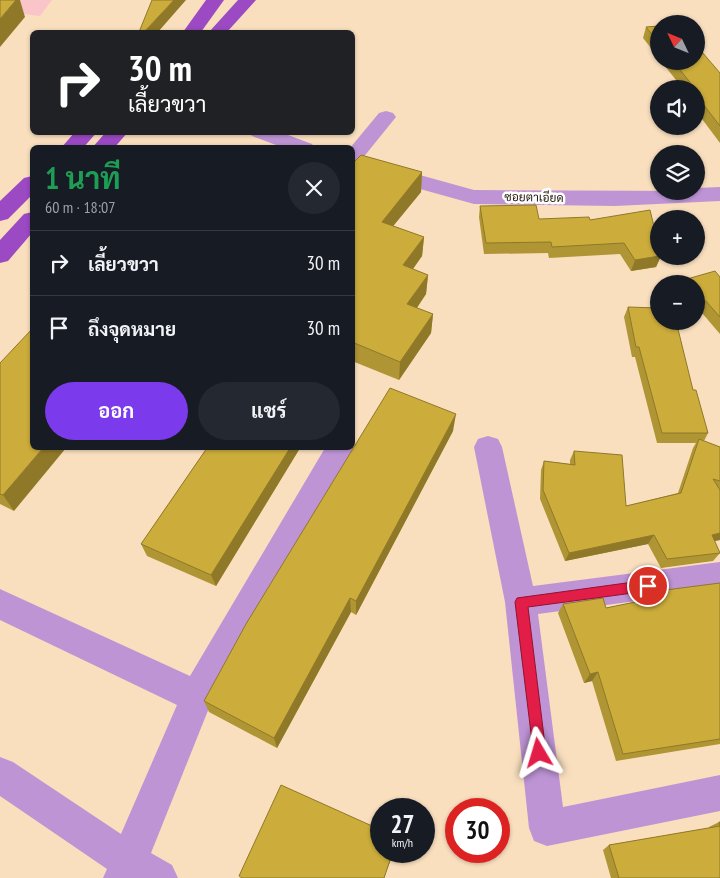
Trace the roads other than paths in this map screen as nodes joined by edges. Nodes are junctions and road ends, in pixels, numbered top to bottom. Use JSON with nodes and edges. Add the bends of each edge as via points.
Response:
{"nodes":[{"id":1,"x":215,"y":0,"type":"edge"},
{"id":2,"x":248,"y":0,"type":"edge"},
{"id":3,"x":193,"y":30,"type":"edge"},
{"id":4,"x":220,"y":30,"type":"edge"},
{"id":5,"x":386,"y":117,"type":"dead end"},
{"id":6,"x":84,"y":135,"type":"edge"},
{"id":7,"x":115,"y":135,"type":"edge"},
{"id":8,"x":268,"y":135,"type":"edge"},
{"id":9,"x":74,"y":145,"type":"edge"},
{"id":10,"x":105,"y":145,"type":"edge"},
{"id":11,"x":296,"y":145,"type":"edge"},
{"id":12,"x":355,"y":154,"type":"edge"},
{"id":13,"x":355,"y":163,"type":"edge"},
{"id":14,"x":30,"y":185,"type":"edge"},
{"id":15,"x":720,"y":194,"type":"edge"},
{"id":16,"x":0,"y":214,"type":"edge"},
{"id":17,"x":30,"y":221,"type":"edge"},
{"id":18,"x":0,"y":255,"type":"edge"},
{"id":19,"x":488,"y":447,"type":"dead end"},
{"id":20,"x":338,"y":450,"type":"edge"},
{"id":21,"x":720,"y":576,"type":"edge"},
{"id":22,"x":521,"y":602,"type":"junction"},
{"id":23,"x":0,"y":604,"type":"edge"},
{"id":24,"x":197,"y":697,"type":"junction"},
{"id":25,"x":0,"y":775,"type":"edge"},
{"id":26,"x":720,"y":792,"type":"edge"},
{"id":27,"x":137,"y":873,"type":"edge"}],
"edges":[{"from":1,"to":3,"type":"main road"},
{"from":2,"to":4,"type":"main road"},
{"from":5,"to":12,"type":"street"},
{"from":6,"to":9,"type":"main road"},
{"from":7,"to":10,"type":"main road"},
{"from":8,"to":11,"type":"street"},
{"from":13,"to":15,"type":"street","name":"ซอยตาเอียด","via":[[474,197],[615,199]]},
{"from":14,"to":16,"type":"main road"},
{"from":17,"to":18,"type":"main road"},
{"from":19,"to":22,"type":"street"},
{"from":20,"to":24,"type":"street"},
{"from":21,"to":22,"type":"street"},
{"from":22,"to":26,"type":"street","via":[[547,828]]},
{"from":23,"to":24,"type":"street"},
{"from":24,"to":27,"type":"street"},
{"from":25,"to":27,"type":"street"}]}
